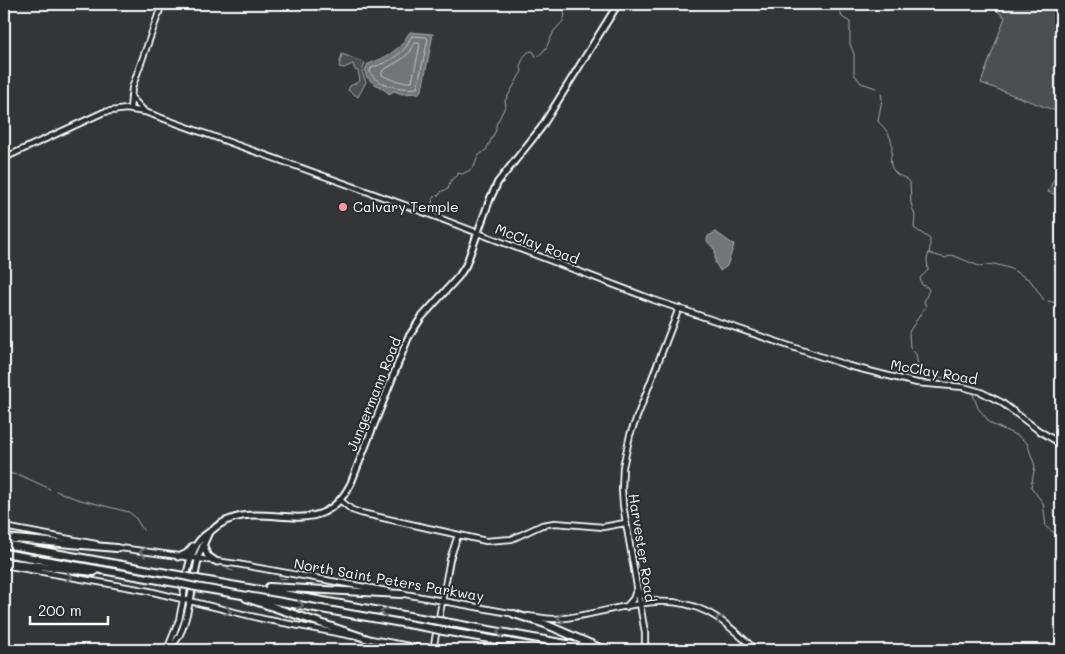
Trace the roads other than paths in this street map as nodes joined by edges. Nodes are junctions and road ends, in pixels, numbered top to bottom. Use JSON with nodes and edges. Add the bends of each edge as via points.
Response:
{"nodes":[{"id":1,"x":162,"y":4,"type":"edge"},
{"id":2,"x":618,"y":4,"type":"edge"},
{"id":3,"x":131,"y":97,"type":"junction"},
{"id":4,"x":118,"y":109,"type":"junction"},
{"id":5,"x":130,"y":109,"type":"junction"},
{"id":6,"x":145,"y":112,"type":"junction"},
{"id":7,"x":4,"y":158,"type":"edge"},
{"id":8,"x":478,"y":234,"type":"junction"},
{"id":9,"x":679,"y":308,"type":"junction"},
{"id":10,"x":1061,"y":444,"type":"edge"},
{"id":11,"x":340,"y":500,"type":"junction"},
{"id":12,"x":625,"y":523,"type":"junction"},
{"id":13,"x":4,"y":527,"type":"edge"},
{"id":14,"x":209,"y":532,"type":"junction"},
{"id":15,"x":458,"y":535,"type":"junction"},
{"id":16,"x":4,"y":538,"type":"edge"},
{"id":17,"x":205,"y":542,"type":"junction"},
{"id":18,"x":198,"y":543,"type":"junction"},
{"id":19,"x":4,"y":544,"type":"edge"},
{"id":20,"x":116,"y":548,"type":"junction"},
{"id":21,"x":4,"y":553,"type":"edge"},
{"id":22,"x":178,"y":557,"type":"junction"},
{"id":23,"x":191,"y":558,"type":"junction"},
{"id":24,"x":198,"y":559,"type":"junction"},
{"id":25,"x":217,"y":562,"type":"junction"},
{"id":26,"x":4,"y":564,"type":"edge"},
{"id":27,"x":112,"y":572,"type":"junction"},
{"id":28,"x":233,"y":585,"type":"junction"},
{"id":29,"x":637,"y":589,"type":"junction"},
{"id":30,"x":235,"y":594,"type":"junction"},
{"id":31,"x":401,"y":594,"type":"junction"},
{"id":32,"x":183,"y":600,"type":"junction"},
{"id":33,"x":190,"y":601,"type":"junction"},
{"id":34,"x":443,"y":601,"type":"junction"},
{"id":35,"x":658,"y":602,"type":"junction"},
{"id":36,"x":204,"y":605,"type":"junction"},
{"id":37,"x":639,"y":605,"type":"junction"},
{"id":38,"x":626,"y":607,"type":"junction"},
{"id":39,"x":514,"y":614,"type":"junction"},
{"id":40,"x":186,"y":616,"type":"junction"},
{"id":41,"x":368,"y":639,"type":"junction"},
{"id":42,"x":167,"y":650,"type":"edge"},
{"id":43,"x":432,"y":650,"type":"edge"},
{"id":44,"x":555,"y":650,"type":"edge"},
{"id":45,"x":600,"y":650,"type":"edge"},
{"id":46,"x":605,"y":650,"type":"edge"},
{"id":47,"x":645,"y":650,"type":"edge"},
{"id":48,"x":756,"y":650,"type":"edge"}],
"edges":[{"from":1,"to":3,"type":"main road"},
{"from":2,"to":8,"type":"main road","name":"Jungermann Road","via":[[541,128],[498,182]]},
{"from":3,"to":4,"type":"main road"},
{"from":3,"to":5,"type":"main road"},
{"from":3,"to":6,"type":"main road"},
{"from":4,"to":5,"type":"main road","name":"McClay Road"},
{"from":4,"to":7,"type":"main road","name":"McClay Road","via":[[99,114]]},
{"from":5,"to":6,"type":"main road","name":"McClay Road"},
{"from":6,"to":8,"type":"main road","name":"McClay Road"},
{"from":8,"to":9,"type":"main road","name":"McClay Road"},
{"from":8,"to":11,"type":"main road","name":"Jungermann Road","via":[[459,276],[421,318],[408,338],[351,483]]},
{"from":9,"to":10,"type":"main road","name":"McClay Road","via":[[849,366],[917,383],[981,392],[1001,402]]},
{"from":9,"to":12,"type":"main road","name":"Harvester Road","via":[[630,435],[623,467]]},
{"from":11,"to":14,"type":"main road","name":"Jungermann Road","via":[[315,516],[245,514],[225,520]]},
{"from":11,"to":15,"type":"main road","via":[[361,513]]},
{"from":12,"to":15,"type":"main road","via":[[603,527],[550,524],[501,541]]},
{"from":12,"to":29,"type":"main road","name":"Harvester Road"},
{"from":13,"to":20,"type":"main road","name":"North Saint Peters Parkway"},
{"from":14,"to":17,"type":"main road","name":"Jungermann Road"},
{"from":14,"to":18,"type":"main road","name":"Jungermann Road"},
{"from":15,"to":34,"type":"main road"},
{"from":16,"to":20,"type":"highway"},
{"from":17,"to":24,"type":"main road","name":"Jungermann Road"},
{"from":17,"to":25,"type":"main road","via":[[205,553]]},
{"from":18,"to":22,"type":"main road"},
{"from":18,"to":23,"type":"main road","name":"Jungermann Road"},
{"from":19,"to":28,"type":"highway","bridge":true},
{"from":22,"to":20,"type":"main road","name":"North Saint Peters Parkway","one_way":true},
{"from":21,"to":27,"type":"highway"},
{"from":22,"to":23,"type":"main road","name":"North Saint Peters Parkway"},
{"from":23,"to":24,"type":"main road","name":"North Saint Peters Parkway"},
{"from":23,"to":32,"type":"main road","name":"Jungermann Road"},
{"from":24,"to":25,"type":"main road","name":"North Saint Peters Parkway"},
{"from":24,"to":33,"type":"main road","name":"Jungermann Road"},
{"from":25,"to":31,"type":"main road","name":"North Saint Peters Parkway"},
{"from":26,"to":27,"type":"highway"},
{"from":26,"to":32,"type":"main road","one_way":true},
{"from":27,"to":30,"type":"highway","bridge":true},
{"from":28,"to":31,"type":"highway"},
{"from":45,"to":28,"type":"highway","one_way":true,"bridge":true},
{"from":29,"to":35,"type":"main road","via":[[646,598]]},
{"from":29,"to":37,"type":"main road","name":"Harvester Road"},
{"from":29,"to":38,"type":"main road"},
{"from":30,"to":41,"type":"highway"},
{"from":30,"to":44,"type":"highway","one_way":true,"bridge":true},
{"from":31,"to":34,"type":"main road","name":"North Saint Peters Parkway"},
{"from":32,"to":33,"type":"main road"},
{"from":32,"to":42,"type":"main road","name":"Jungermann Road"},
{"from":33,"to":36,"type":"main road"},
{"from":33,"to":40,"type":"main road","name":"Jungermann Road"},
{"from":34,"to":39,"type":"main road","name":"North Saint Peters Parkway"},
{"from":34,"to":43,"type":"main road"},
{"from":35,"to":37,"type":"main road","name":"North Saint Peters Parkway"},
{"from":48,"to":35,"type":"main road","name":"North Saint Peters Parkway","one_way":true,"via":[[718,618],[702,609],[683,603]]},
{"from":36,"to":40,"type":"main road","via":[[193,607]]},
{"from":36,"to":41,"type":"main road","one_way":true},
{"from":37,"to":38,"type":"main road","name":"North Saint Peters Parkway"},
{"from":37,"to":47,"type":"main road","name":"Harvester Road"},
{"from":38,"to":39,"type":"main road","name":"North Saint Peters Parkway","one_way":true,"via":[[555,619]]},
{"from":39,"to":46,"type":"highway"},
{"from":40,"to":42,"type":"main road","name":"Jungermann Road","via":[[176,641]]},
{"from":41,"to":43,"type":"main road"}]}
